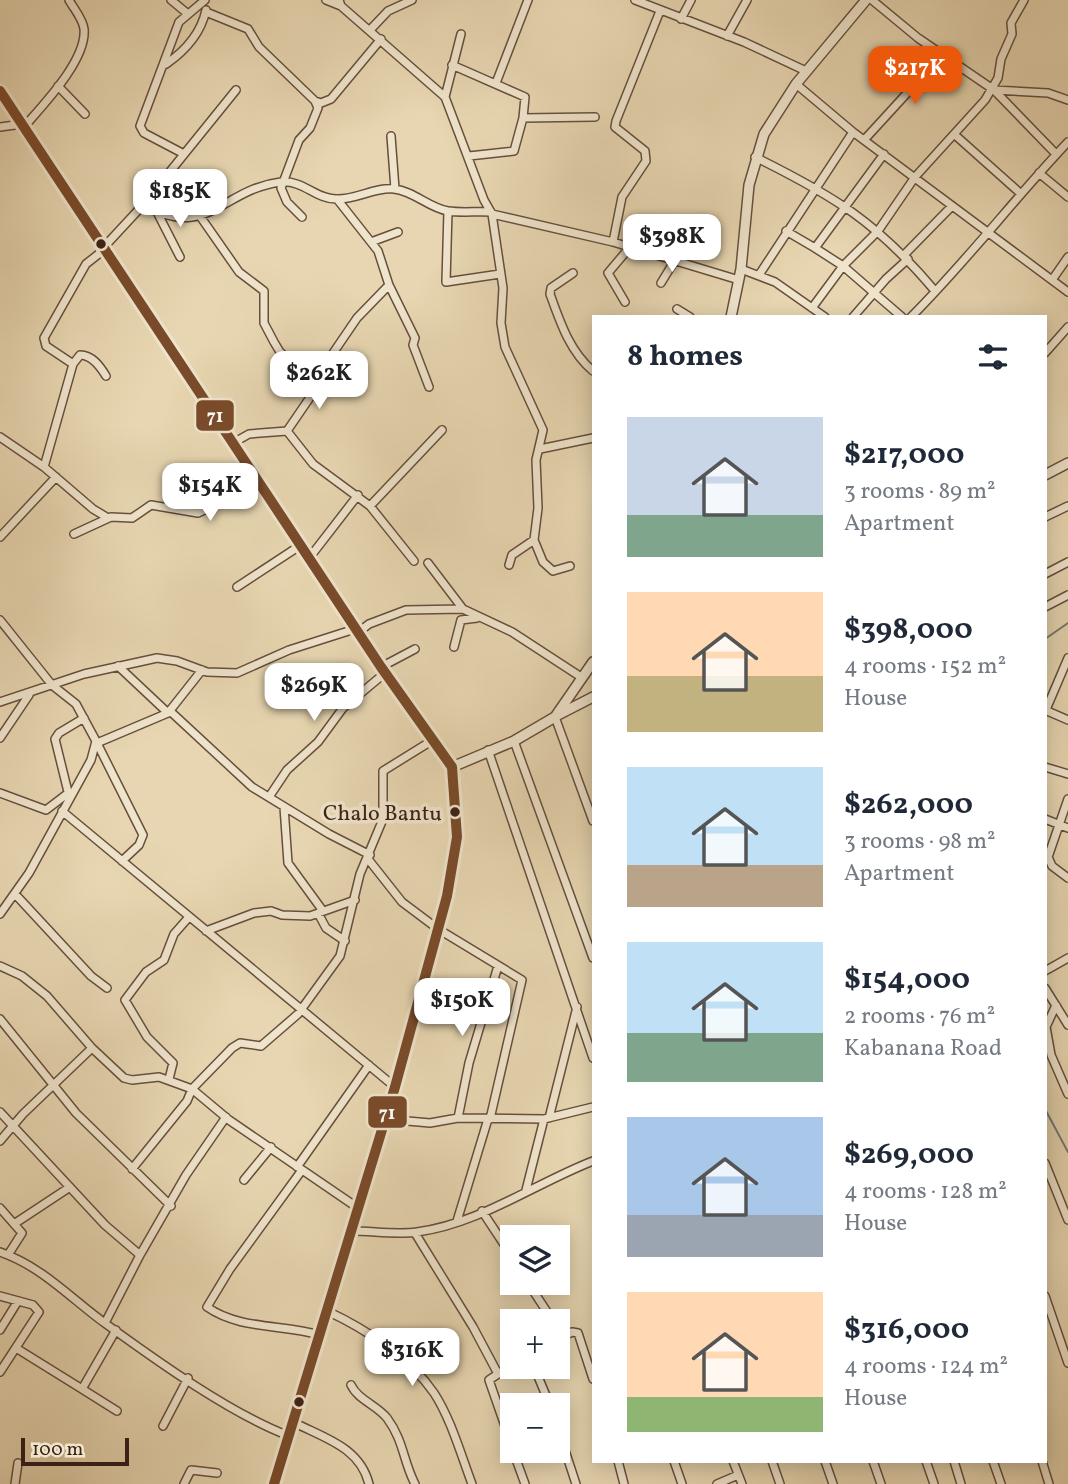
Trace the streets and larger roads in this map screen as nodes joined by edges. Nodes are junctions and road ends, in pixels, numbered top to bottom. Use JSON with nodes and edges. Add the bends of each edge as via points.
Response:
{"nodes":[{"id":1,"x":69,"y":0,"type":"edge"},
{"id":2,"x":172,"y":0,"type":"edge"},
{"id":3,"x":326,"y":0,"type":"edge"},
{"id":4,"x":412,"y":0,"type":"edge"},
{"id":5,"x":528,"y":0,"type":"edge"},
{"id":6,"x":635,"y":0,"type":"edge"},
{"id":7,"x":691,"y":0,"type":"edge"},
{"id":8,"x":747,"y":0,"type":"edge"},
{"id":9,"x":866,"y":0,"type":"edge"},
{"id":10,"x":872,"y":0,"type":"edge"},
{"id":11,"x":1024,"y":0,"type":"edge"},
{"id":12,"x":204,"y":1,"type":"edge"},
{"id":13,"x":340,"y":3,"type":"edge"},
{"id":14,"x":652,"y":3,"type":"edge"},
{"id":15,"x":660,"y":11,"type":"junction"},
{"id":16,"x":206,"y":12,"type":"junction"},
{"id":17,"x":188,"y":14,"type":"junction"},
{"id":18,"x":681,"y":19,"type":"junction"},
{"id":19,"x":370,"y":30,"type":"junction"},
{"id":20,"x":461,"y":34,"type":"dead end"},
{"id":21,"x":727,"y":36,"type":"junction"},
{"id":22,"x":381,"y":39,"type":"junction"},
{"id":23,"x":939,"y":51,"type":"junction"},
{"id":24,"x":166,"y":64,"type":"junction"},
{"id":25,"x":452,"y":65,"type":"junction"},
{"id":26,"x":806,"y":71,"type":"junction"},
{"id":27,"x":496,"y":83,"type":"junction"},
{"id":28,"x":796,"y":84,"type":"junction"},
{"id":29,"x":58,"y":86,"type":"junction"},
{"id":30,"x":993,"y":89,"type":"junction"},
{"id":31,"x":236,"y":90,"type":"dead end"},
{"id":32,"x":0,"y":91,"type":"edge"},
{"id":33,"x":445,"y":97,"type":"junction"},
{"id":34,"x":1068,"y":100,"type":"edge"},
{"id":35,"x":315,"y":101,"type":"junction"},
{"id":36,"x":85,"y":114,"type":"dead end"},
{"id":37,"x":596,"y":117,"type":"dead end"},
{"id":38,"x":523,"y":118,"type":"junction"},
{"id":39,"x":23,"y":125,"type":"junction"},
{"id":40,"x":0,"y":127,"type":"edge"},
{"id":41,"x":853,"y":132,"type":"junction"},
{"id":42,"x":955,"y":135,"type":"junction"},
{"id":43,"x":391,"y":136,"type":"dead end"},
{"id":44,"x":865,"y":139,"type":"junction"},
{"id":45,"x":1068,"y":142,"type":"edge"},
{"id":46,"x":184,"y":154,"type":"junction"},
{"id":47,"x":1056,"y":154,"type":"junction"},
{"id":48,"x":884,"y":155,"type":"junction"},
{"id":49,"x":469,"y":156,"type":"junction"},
{"id":50,"x":755,"y":157,"type":"junction"},
{"id":51,"x":170,"y":173,"type":"junction"},
{"id":52,"x":1039,"y":173,"type":"junction"},
{"id":53,"x":915,"y":177,"type":"junction"},
{"id":54,"x":284,"y":182,"type":"junction"},
{"id":55,"x":816,"y":187,"type":"junction"},
{"id":56,"x":395,"y":189,"type":"junction"},
{"id":57,"x":1020,"y":193,"type":"junction"},
{"id":58,"x":1068,"y":197,"type":"edge"},
{"id":59,"x":337,"y":200,"type":"junction"},
{"id":60,"x":845,"y":204,"type":"junction"},
{"id":61,"x":144,"y":205,"type":"junction"},
{"id":62,"x":951,"y":207,"type":"junction"},
{"id":63,"x":448,"y":211,"type":"junction"},
{"id":64,"x":157,"y":213,"type":"junction"},
{"id":65,"x":491,"y":213,"type":"junction"},
{"id":66,"x":202,"y":216,"type":"junction"},
{"id":67,"x":302,"y":217,"type":"dead end"},
{"id":68,"x":786,"y":231,"type":"junction"},
{"id":69,"x":878,"y":231,"type":"junction"},
{"id":70,"x":398,"y":232,"type":"dead end"},
{"id":71,"x":989,"y":234,"type":"junction"},
{"id":72,"x":371,"y":242,"type":"junction"},
{"id":73,"x":613,"y":242,"type":"junction"},
{"id":74,"x":630,"y":247,"type":"junction"},
{"id":75,"x":105,"y":248,"type":"junction"},
{"id":76,"x":815,"y":248,"type":"junction"},
{"id":77,"x":180,"y":257,"type":"dead end"},
{"id":78,"x":906,"y":257,"type":"junction"},
{"id":79,"x":1068,"y":257,"type":"edge"},
{"id":80,"x":675,"y":260,"type":"junction"},
{"id":81,"x":843,"y":267,"type":"junction"},
{"id":82,"x":741,"y":269,"type":"junction"},
{"id":83,"x":573,"y":273,"type":"dead end"},
{"id":84,"x":500,"y":274,"type":"junction"},
{"id":85,"x":758,"y":275,"type":"junction"},
{"id":86,"x":739,"y":280,"type":"junction"},
{"id":87,"x":1052,"y":280,"type":"junction"},
{"id":88,"x":661,"y":283,"type":"dead end"},
{"id":89,"x":389,"y":285,"type":"junction"},
{"id":90,"x":935,"y":290,"type":"junction"},
{"id":91,"x":873,"y":292,"type":"junction"},
{"id":92,"x":1068,"y":292,"type":"edge"},
{"id":93,"x":625,"y":302,"type":"dead end"},
{"id":94,"x":812,"y":308,"type":"junction"},
{"id":95,"x":677,"y":309,"type":"dead end"},
{"id":96,"x":687,"y":315,"type":"edge"},
{"id":97,"x":731,"y":315,"type":"edge"},
{"id":98,"x":822,"y":315,"type":"edge"},
{"id":99,"x":855,"y":315,"type":"edge"},
{"id":100,"x":900,"y":315,"type":"edge"},
{"id":101,"x":913,"y":315,"type":"edge"},
{"id":102,"x":1068,"y":327,"type":"edge"},
{"id":103,"x":1047,"y":351,"type":"edge"},
{"id":104,"x":73,"y":364,"type":"junction"},
{"id":105,"x":592,"y":370,"type":"edge"},
{"id":106,"x":106,"y":376,"type":"dead end"},
{"id":107,"x":314,"y":381,"type":"junction"},
{"id":108,"x":429,"y":387,"type":"dead end"},
{"id":109,"x":442,"y":430,"type":"dead end"},
{"id":110,"x":287,"y":431,"type":"junction"},
{"id":111,"x":0,"y":437,"type":"edge"},
{"id":112,"x":592,"y":438,"type":"edge"},
{"id":113,"x":233,"y":443,"type":"junction"},
{"id":114,"x":540,"y":449,"type":"junction"},
{"id":115,"x":1068,"y":463,"type":"edge"},
{"id":116,"x":44,"y":467,"type":"junction"},
{"id":117,"x":1047,"y":474,"type":"edge"},
{"id":118,"x":56,"y":477,"type":"junction"},
{"id":119,"x":260,"y":484,"type":"junction"},
{"id":120,"x":358,"y":495,"type":"junction"},
{"id":121,"x":370,"y":506,"type":"junction"},
{"id":122,"x":1068,"y":506,"type":"edge"},
{"id":123,"x":1047,"y":516,"type":"edge"},
{"id":124,"x":108,"y":518,"type":"junction"},
{"id":125,"x":74,"y":534,"type":"dead end"},
{"id":126,"x":0,"y":537,"type":"edge"},
{"id":127,"x":534,"y":540,"type":"junction"},
{"id":128,"x":301,"y":545,"type":"junction"},
{"id":129,"x":310,"y":557,"type":"junction"},
{"id":130,"x":414,"y":561,"type":"dead end"},
{"id":131,"x":1068,"y":562,"type":"edge"},
{"id":132,"x":428,"y":564,"type":"dead end"},
{"id":133,"x":509,"y":565,"type":"dead end"},
{"id":134,"x":570,"y":566,"type":"dead end"},
{"id":135,"x":1047,"y":573,"type":"edge"},
{"id":136,"x":237,"y":587,"type":"dead end"},
{"id":137,"x":1068,"y":595,"type":"edge"},
{"id":138,"x":1047,"y":606,"type":"edge"},
{"id":139,"x":463,"y":609,"type":"junction"},
{"id":140,"x":478,"y":618,"type":"junction"},
{"id":141,"x":0,"y":620,"type":"edge"},
{"id":142,"x":359,"y":629,"type":"junction"},
{"id":143,"x":454,"y":646,"type":"dead end"},
{"id":144,"x":415,"y":649,"type":"dead end"},
{"id":145,"x":1068,"y":658,"type":"edge"},
{"id":146,"x":592,"y":663,"type":"edge"},
{"id":147,"x":118,"y":666,"type":"junction"},
{"id":148,"x":202,"y":670,"type":"junction"},
{"id":149,"x":383,"y":670,"type":"junction"},
{"id":150,"x":581,"y":677,"type":"junction"},
{"id":151,"x":52,"y":685,"type":"junction"},
{"id":152,"x":29,"y":695,"type":"junction"},
{"id":153,"x":592,"y":698,"type":"edge"},
{"id":154,"x":0,"y":702,"type":"edge"},
{"id":155,"x":1047,"y":706,"type":"edge"},
{"id":156,"x":169,"y":712,"type":"junction"},
{"id":157,"x":1047,"y":712,"type":"edge"},
{"id":158,"x":555,"y":717,"type":"junction"},
{"id":159,"x":84,"y":718,"type":"junction"},
{"id":160,"x":1068,"y":720,"type":"edge"},
{"id":161,"x":0,"y":738,"type":"edge"},
{"id":162,"x":433,"y":740,"type":"junction"},
{"id":163,"x":514,"y":741,"type":"junction"},
{"id":164,"x":96,"y":742,"type":"junction"},
{"id":165,"x":488,"y":751,"type":"junction"},
{"id":166,"x":452,"y":767,"type":"junction"},
{"id":167,"x":1047,"y":767,"type":"edge"},
{"id":168,"x":1068,"y":774,"type":"edge"},
{"id":169,"x":0,"y":793,"type":"edge"},
{"id":170,"x":69,"y":795,"type":"junction"},
{"id":171,"x":269,"y":797,"type":"junction"},
{"id":172,"x":1068,"y":799,"type":"edge"},
{"id":173,"x":284,"y":807,"type":"junction"},
{"id":174,"x":62,"y":811,"type":"junction"},
{"id":175,"x":592,"y":818,"type":"edge"},
{"id":176,"x":1047,"y":820,"type":"edge"},
{"id":177,"x":1058,"y":824,"type":"junction"},
{"id":178,"x":1068,"y":828,"type":"edge"},
{"id":179,"x":369,"y":857,"type":"junction"},
{"id":180,"x":122,"y":862,"type":"junction"},
{"id":181,"x":1068,"y":878,"type":"edge"},
{"id":182,"x":15,"y":894,"type":"junction"},
{"id":183,"x":355,"y":900,"type":"junction"},
{"id":184,"x":321,"y":912,"type":"junction"},
{"id":185,"x":0,"y":914,"type":"edge"},
{"id":186,"x":189,"y":917,"type":"junction"},
{"id":187,"x":438,"y":929,"type":"junction"},
{"id":188,"x":206,"y":931,"type":"junction"},
{"id":189,"x":345,"y":941,"type":"junction"},
{"id":190,"x":592,"y":955,"type":"edge"},
{"id":191,"x":1068,"y":958,"type":"edge"},
{"id":192,"x":498,"y":966,"type":"junction"},
{"id":193,"x":1,"y":967,"type":"edge"},
{"id":194,"x":1047,"y":970,"type":"edge"},
{"id":195,"x":107,"y":988,"type":"dead end"},
{"id":196,"x":1047,"y":991,"type":"edge"},
{"id":197,"x":1056,"y":1005,"type":"junction"},
{"id":198,"x":577,"y":1007,"type":"junction"},
{"id":199,"x":302,"y":1008,"type":"junction"},
{"id":200,"x":0,"y":1019,"type":"edge"},
{"id":201,"x":1047,"y":1025,"type":"edge"},
{"id":202,"x":1068,"y":1025,"type":"edge"},
{"id":203,"x":1047,"y":1033,"type":"edge"},
{"id":204,"x":589,"y":1035,"type":"edge"},
{"id":205,"x":92,"y":1048,"type":"junction"},
{"id":206,"x":592,"y":1052,"type":"edge"},
{"id":207,"x":369,"y":1065,"type":"junction"},
{"id":208,"x":169,"y":1079,"type":"junction"},
{"id":209,"x":56,"y":1086,"type":"junction"},
{"id":210,"x":395,"y":1087,"type":"junction"},
{"id":211,"x":192,"y":1089,"type":"junction"},
{"id":212,"x":1068,"y":1094,"type":"edge"},
{"id":213,"x":592,"y":1107,"type":"edge"},
{"id":214,"x":0,"y":1112,"type":"edge"},
{"id":215,"x":226,"y":1118,"type":"junction"},
{"id":216,"x":458,"y":1118,"type":"junction"},
{"id":217,"x":546,"y":1118,"type":"junction"},
{"id":218,"x":386,"y":1119,"type":"junction"},
{"id":219,"x":489,"y":1119,"type":"junction"},
{"id":220,"x":14,"y":1127,"type":"junction"},
{"id":221,"x":0,"y":1140,"type":"edge"},
{"id":222,"x":271,"y":1147,"type":"junction"},
{"id":223,"x":592,"y":1161,"type":"edge"},
{"id":224,"x":300,"y":1168,"type":"junction"},
{"id":225,"x":1047,"y":1168,"type":"edge"},
{"id":226,"x":132,"y":1169,"type":"junction"},
{"id":227,"x":244,"y":1180,"type":"dead end"},
{"id":228,"x":70,"y":1187,"type":"junction"},
{"id":229,"x":526,"y":1190,"type":"junction"},
{"id":230,"x":171,"y":1206,"type":"junction"},
{"id":231,"x":0,"y":1208,"type":"edge"},
{"id":232,"x":358,"y":1208,"type":"junction"},
{"id":233,"x":482,"y":1211,"type":"junction"},
{"id":234,"x":1068,"y":1220,"type":"edge"},
{"id":235,"x":457,"y":1221,"type":"junction"},
{"id":236,"x":14,"y":1224,"type":"junction"},
{"id":237,"x":352,"y":1231,"type":"junction"},
{"id":238,"x":415,"y":1233,"type":"junction"},
{"id":239,"x":500,"y":1238,"type":"edge"},
{"id":240,"x":4,"y":1254,"type":"edge"},
{"id":241,"x":140,"y":1255,"type":"junction"},
{"id":242,"x":0,"y":1296,"type":"edge"},
{"id":243,"x":18,"y":1301,"type":"junction"},
{"id":244,"x":1047,"y":1302,"type":"edge"},
{"id":245,"x":327,"y":1311,"type":"junction"},
{"id":246,"x":105,"y":1323,"type":"junction"},
{"id":247,"x":0,"y":1330,"type":"edge"},
{"id":248,"x":116,"y":1331,"type":"junction"},
{"id":249,"x":570,"y":1334,"type":"edge"},
{"id":250,"x":320,"y":1335,"type":"junction"},
{"id":251,"x":16,"y":1348,"type":"junction"},
{"id":252,"x":1068,"y":1363,"type":"edge"},
{"id":253,"x":500,"y":1370,"type":"edge"},
{"id":254,"x":0,"y":1372,"type":"edge"},
{"id":255,"x":497,"y":1372,"type":"junction"},
{"id":256,"x":592,"y":1376,"type":"edge"},
{"id":257,"x":188,"y":1378,"type":"junction"},
{"id":258,"x":351,"y":1385,"type":"dead end"},
{"id":259,"x":82,"y":1389,"type":"junction"},
{"id":260,"x":117,"y":1411,"type":"dead end"},
{"id":261,"x":500,"y":1412,"type":"edge"},
{"id":262,"x":293,"y":1422,"type":"junction"},
{"id":263,"x":163,"y":1426,"type":"dead end"},
{"id":264,"x":289,"y":1436,"type":"junction"},
{"id":265,"x":518,"y":1463,"type":"edge"},
{"id":266,"x":569,"y":1463,"type":"edge"},
{"id":267,"x":619,"y":1463,"type":"edge"},
{"id":268,"x":675,"y":1463,"type":"edge"},
{"id":269,"x":734,"y":1463,"type":"edge"},
{"id":270,"x":773,"y":1463,"type":"edge"},
{"id":271,"x":826,"y":1463,"type":"edge"},
{"id":272,"x":874,"y":1463,"type":"edge"},
{"id":273,"x":927,"y":1463,"type":"edge"},
{"id":274,"x":955,"y":1463,"type":"edge"},
{"id":275,"x":994,"y":1463,"type":"edge"},
{"id":276,"x":1043,"y":1463,"type":"edge"},
{"id":277,"x":18,"y":1464,"type":"dead end"},
{"id":278,"x":217,"y":1473,"type":"dead end"},
{"id":279,"x":738,"y":1475,"type":"junction"},
{"id":280,"x":15,"y":1484,"type":"edge"},
{"id":281,"x":184,"y":1484,"type":"edge"},
{"id":282,"x":275,"y":1484,"type":"edge"},
{"id":283,"x":369,"y":1484,"type":"edge"},
{"id":284,"x":415,"y":1484,"type":"edge"},
{"id":285,"x":472,"y":1484,"type":"edge"},
{"id":286,"x":525,"y":1484,"type":"edge"},
{"id":287,"x":576,"y":1484,"type":"edge"},
{"id":288,"x":624,"y":1484,"type":"edge"},
{"id":289,"x":682,"y":1484,"type":"edge"},
{"id":290,"x":718,"y":1484,"type":"edge"},
{"id":291,"x":742,"y":1484,"type":"edge"},
{"id":292,"x":780,"y":1484,"type":"edge"},
{"id":293,"x":833,"y":1484,"type":"edge"},
{"id":294,"x":881,"y":1484,"type":"edge"},
{"id":295,"x":934,"y":1484,"type":"edge"},
{"id":296,"x":961,"y":1484,"type":"edge"},
{"id":297,"x":1001,"y":1484,"type":"edge"},
{"id":298,"x":1049,"y":1484,"type":"edge"}],
"edges":[{"from":1,"to":29,"type":"street","via":[[84,29],[83,42]]},
{"from":2,"to":17,"type":"street"},
{"from":3,"to":13,"type":"street"},
{"from":4,"to":19,"type":"street","via":[[388,11]]},
{"from":5,"to":27,"type":"street"},
{"from":6,"to":14,"type":"street"},
{"from":7,"to":18,"type":"street"},
{"from":8,"to":21,"type":"street"},
{"from":9,"to":26,"type":"street"},
{"from":10,"to":23,"type":"street"},
{"from":11,"to":30,"type":"street","via":[[1011,23],[1010,41]]},
{"from":12,"to":16,"type":"street"},
{"from":12,"to":17,"type":"street"},
{"from":13,"to":19,"type":"street"},
{"from":14,"to":15,"type":"street"},
{"from":15,"to":18,"type":"street"},
{"from":15,"to":73,"type":"street","via":[[616,121],[615,127],[645,151],[646,161],[622,197]]},
{"from":16,"to":24,"type":"street","via":[[193,40]]},
{"from":16,"to":35,"type":"street","via":[[248,29],[259,47]]},
{"from":17,"to":24,"type":"street","via":[[176,29]]},
{"from":18,"to":21,"type":"street"},
{"from":19,"to":22,"type":"street"},
{"from":20,"to":25,"type":"street"},
{"from":21,"to":26,"type":"street"},
{"from":22,"to":33,"type":"street"},
{"from":22,"to":35,"type":"street","via":[[331,99]]},
{"from":23,"to":30,"type":"street"},
{"from":23,"to":44,"type":"street"},
{"from":24,"to":46,"type":"street","via":[[141,130]]},
{"from":25,"to":27,"type":"street"},
{"from":25,"to":33,"type":"street"},
{"from":26,"to":28,"type":"street"},
{"from":27,"to":38,"type":"street","via":[[525,97]]},
{"from":28,"to":41,"type":"street"},
{"from":28,"to":50,"type":"street","via":[[774,116]]},
{"from":29,"to":36,"type":"street"},
{"from":29,"to":39,"type":"street"},
{"from":30,"to":34,"type":"street","via":[[1048,93]]},
{"from":30,"to":42,"type":"street"},
{"from":30,"to":47,"type":"street"},
{"from":31,"to":46,"type":"street"},
{"from":32,"to":39,"type":"street"},
{"from":33,"to":49,"type":"street"},
{"from":35,"to":54,"type":"street","via":[[318,108],[313,122],[299,140]]},
{"from":37,"to":38,"type":"street"},
{"from":38,"to":49,"type":"street","via":[[514,151]]},
{"from":39,"to":40,"type":"street"},
{"from":39,"to":75,"type":"street"},
{"from":41,"to":44,"type":"street"},
{"from":41,"to":55,"type":"street"},
{"from":42,"to":53,"type":"street"},
{"from":42,"to":57,"type":"street"},
{"from":43,"to":56,"type":"street"},
{"from":44,"to":48,"type":"street"},
{"from":45,"to":47,"type":"street"},
{"from":46,"to":51,"type":"street"},
{"from":47,"to":52,"type":"street"},
{"from":48,"to":53,"type":"street"},
{"from":48,"to":60,"type":"street"},
{"from":49,"to":65,"type":"street"},
{"from":50,"to":55,"type":"street"},
{"from":50,"to":82,"type":"street"},
{"from":51,"to":61,"type":"street"},
{"from":51,"to":66,"type":"street"},
{"from":52,"to":57,"type":"street"},
{"from":52,"to":58,"type":"street"},
{"from":53,"to":62,"type":"street"},
{"from":53,"to":69,"type":"street"},
{"from":54,"to":59,"type":"street"},
{"from":54,"to":66,"type":"street","via":[[259,187]]},
{"from":54,"to":67,"type":"street","via":[[282,193]]},
{"from":55,"to":60,"type":"street"},
{"from":55,"to":68,"type":"street"},
{"from":56,"to":59,"type":"street"},
{"from":56,"to":63,"type":"street"},
{"from":57,"to":71,"type":"street"},
{"from":59,"to":72,"type":"street"},
{"from":60,"to":69,"type":"street"},
{"from":60,"to":76,"type":"street"},
{"from":61,"to":64,"type":"street"},
{"from":61,"to":75,"type":"street"},
{"from":62,"to":71,"type":"street"},
{"from":62,"to":78,"type":"street"},
{"from":63,"to":65,"type":"street"},
{"from":63,"to":84,"type":"street","via":[[446,282]]},
{"from":64,"to":66,"type":"street","via":[[176,219]]},
{"from":64,"to":77,"type":"street"},
{"from":65,"to":73,"type":"street"},
{"from":65,"to":84,"type":"street"},
{"from":66,"to":107,"type":"street","via":[[239,272],[264,291],[264,323],[280,352]]},
{"from":68,"to":76,"type":"street"},
{"from":68,"to":85,"type":"street"},
{"from":69,"to":78,"type":"street"},
{"from":69,"to":81,"type":"street"},
{"from":70,"to":72,"type":"street"},
{"from":71,"to":87,"type":"street"},
{"from":71,"to":90,"type":"street"},
{"from":72,"to":89,"type":"street"},
{"from":73,"to":74,"type":"street"},
{"from":74,"to":80,"type":"street"},
{"from":74,"to":93,"type":"street","via":[[608,273]]},
{"from":75,"to":104,"type":"street","via":[[86,264],[44,338],[46,346]]},
{"from":75,"to":113,"type":"street"},
{"from":76,"to":81,"type":"street"},
{"from":78,"to":90,"type":"street"},
{"from":78,"to":91,"type":"street"},
{"from":79,"to":87,"type":"street"},
{"from":80,"to":86,"type":"street"},
{"from":80,"to":88,"type":"street"},
{"from":81,"to":91,"type":"street"},
{"from":81,"to":94,"type":"street"},
{"from":82,"to":85,"type":"street"},
{"from":82,"to":86,"type":"street"},
{"from":83,"to":105,"type":"street","via":[[551,288],[550,294],[570,341]]},
{"from":84,"to":114,"type":"street","via":[[505,347],[543,430]]},
{"from":85,"to":94,"type":"street"},
{"from":86,"to":97,"type":"street"},
{"from":87,"to":92,"type":"street"},
{"from":89,"to":107,"type":"street","via":[[357,318]]},
{"from":89,"to":108,"type":"street","via":[[415,338],[413,345]]},
{"from":90,"to":101,"type":"street"},
{"from":91,"to":99,"type":"street"},
{"from":91,"to":100,"type":"street"},
{"from":94,"to":98,"type":"street"},
{"from":95,"to":96,"type":"street"},
{"from":102,"to":103,"type":"street"},
{"from":104,"to":106,"type":"street","via":[[85,355],[100,365]]},
{"from":104,"to":116,"type":"street"},
{"from":107,"to":110,"type":"street","via":[[313,393]]},
{"from":109,"to":121,"type":"street"},
{"from":110,"to":113,"type":"street","via":[[249,434]]},
{"from":110,"to":120,"type":"street","via":[[313,464]]},
{"from":111,"to":116,"type":"street"},
{"from":112,"to":114,"type":"street"},
{"from":113,"to":119,"type":"street"},
{"from":114,"to":127,"type":"street"},
{"from":115,"to":117,"type":"street"},
{"from":116,"to":118,"type":"street"},
{"from":118,"to":124,"type":"street"},
{"from":118,"to":126,"type":"street"},
{"from":119,"to":124,"type":"street","via":[[198,513],[151,505],[132,518]]},
{"from":119,"to":128,"type":"street"},
{"from":120,"to":121,"type":"street"},
{"from":120,"to":129,"type":"street"},
{"from":121,"to":130,"type":"street"},
{"from":122,"to":123,"type":"street"},
{"from":124,"to":125,"type":"street"},
{"from":127,"to":133,"type":"street","via":[[512,555]]},
{"from":127,"to":134,"type":"street","via":[[548,569]]},
{"from":128,"to":129,"type":"street"},
{"from":128,"to":136,"type":"street"},
{"from":129,"to":142,"type":"street"},
{"from":131,"to":135,"type":"street"},
{"from":132,"to":139,"type":"street"},
{"from":137,"to":138,"type":"street"},
{"from":139,"to":140,"type":"street"},
{"from":139,"to":142,"type":"street","via":[[406,610]]},
{"from":140,"to":143,"type":"street","via":[[461,620]]},
{"from":140,"to":150,"type":"street","via":[[512,632]]},
{"from":141,"to":151,"type":"street"},
{"from":142,"to":148,"type":"street","via":[[289,650],[243,671]]},
{"from":142,"to":149,"type":"street"},
{"from":144,"to":149,"type":"street"},
{"from":145,"to":155,"type":"street"},
{"from":146,"to":150,"type":"street"},
{"from":147,"to":148,"type":"street","via":[[163,658]]},
{"from":147,"to":151,"type":"street"},
{"from":147,"to":156,"type":"street"},
{"from":148,"to":156,"type":"street"},
{"from":149,"to":162,"type":"street"},
{"from":149,"to":171,"type":"street","via":[[287,770]]},
{"from":150,"to":158,"type":"street"},
{"from":151,"to":152,"type":"street"},
{"from":151,"to":159,"type":"street","via":[[72,699]]},
{"from":152,"to":154,"type":"street"},
{"from":152,"to":161,"type":"street"},
{"from":153,"to":158,"type":"street"},
{"from":156,"to":164,"type":"street"},
{"from":156,"to":171,"type":"street"},
{"from":157,"to":160,"type":"street"},
{"from":158,"to":163,"type":"street"},
{"from":158,"to":175,"type":"street"},
{"from":159,"to":164,"type":"street"},
{"from":159,"to":170,"type":"street","via":[[55,739]]},
{"from":162,"to":166,"type":"street"},
{"from":162,"to":179,"type":"street","via":[[383,771],[383,819]]},
{"from":163,"to":165,"type":"street"},
{"from":163,"to":190,"type":"street"},
{"from":164,"to":170,"type":"street","via":[[91,760]]},
{"from":164,"to":180,"type":"street","via":[[143,835]]},
{"from":165,"to":166,"type":"street"},
{"from":165,"to":198,"type":"street"},
{"from":166,"to":187,"type":"street","via":[[458,813],[456,851]]},
{"from":167,"to":168,"type":"street"},
{"from":169,"to":170,"type":"street","via":[[46,810]]},
{"from":170,"to":174,"type":"street"},
{"from":171,"to":173,"type":"street"},
{"from":172,"to":177,"type":"street"},
{"from":173,"to":179,"type":"street"},
{"from":173,"to":184,"type":"street","via":[[288,863]]},
{"from":174,"to":180,"type":"street"},
{"from":174,"to":182,"type":"street"},
{"from":176,"to":177,"type":"street"},
{"from":177,"to":178,"type":"street"},
{"from":177,"to":181,"type":"street","via":[[1048,857]]},
{"from":179,"to":183,"type":"street"},
{"from":179,"to":187,"type":"street","via":[[402,902]]},
{"from":180,"to":186,"type":"street"},
{"from":182,"to":185,"type":"street"},
{"from":182,"to":195,"type":"street"},
{"from":183,"to":184,"type":"street"},
{"from":183,"to":189,"type":"street"},
{"from":184,"to":188,"type":"street","via":[[295,916],[264,911]]},
{"from":184,"to":189,"type":"street","via":[[326,928]]},
{"from":186,"to":188,"type":"street"},
{"from":186,"to":208,"type":"street","via":[[174,934],[164,960],[146,972],[125,1000],[148,1037],[173,1063]]},
{"from":187,"to":192,"type":"street"},
{"from":187,"to":210,"type":"street"},
{"from":188,"to":199,"type":"street"},
{"from":189,"to":199,"type":"street","via":[[325,981]]},
{"from":191,"to":194,"type":"street"},
{"from":192,"to":216,"type":"street"},
{"from":192,"to":219,"type":"street","via":[[522,980]]},
{"from":193,"to":205,"type":"street","via":[[47,996]]},
{"from":196,"to":197,"type":"street"},
{"from":197,"to":201,"type":"street"},
{"from":197,"to":202,"type":"street"},
{"from":198,"to":204,"type":"street"},
{"from":198,"to":217,"type":"street"},
{"from":199,"to":207,"type":"street"},
{"from":199,"to":211,"type":"street","via":[[261,1046],[240,1043]]},
{"from":200,"to":209,"type":"street"},
{"from":203,"to":212,"type":"street"},
{"from":204,"to":206,"type":"street"},
{"from":205,"to":208,"type":"street","via":[[128,1080]]},
{"from":205,"to":209,"type":"street"},
{"from":207,"to":210,"type":"street"},
{"from":207,"to":224,"type":"street"},
{"from":208,"to":211,"type":"street"},
{"from":209,"to":220,"type":"street"},
{"from":209,"to":226,"type":"street"},
{"from":210,"to":218,"type":"street"},
{"from":211,"to":215,"type":"street"},
{"from":211,"to":226,"type":"street"},
{"from":213,"to":217,"type":"street"},
{"from":214,"to":220,"type":"street"},
{"from":215,"to":222,"type":"street"},
{"from":215,"to":230,"type":"street","via":[[186,1175]]},
{"from":216,"to":218,"type":"street","via":[[430,1123]]},
{"from":216,"to":219,"type":"street"},
{"from":217,"to":219,"type":"street"},
{"from":217,"to":229,"type":"street"},
{"from":218,"to":232,"type":"street"},
{"from":219,"to":235,"type":"street"},
{"from":220,"to":221,"type":"street"},
{"from":220,"to":228,"type":"street"},
{"from":222,"to":224,"type":"street"},
{"from":222,"to":227,"type":"street"},
{"from":223,"to":229,"type":"street"},
{"from":224,"to":232,"type":"street"},
{"from":224,"to":250,"type":"street","via":[[207,1307],[228,1318]]},
{"from":225,"to":234,"type":"street"},
{"from":226,"to":230,"type":"street"},
{"from":228,"to":236,"type":"street"},
{"from":228,"to":241,"type":"street"},
{"from":229,"to":233,"type":"street"},
{"from":230,"to":241,"type":"street"},
{"from":231,"to":236,"type":"street"},
{"from":232,"to":237,"type":"street"},
{"from":233,"to":235,"type":"street"},
{"from":233,"to":239,"type":"street"},
{"from":235,"to":238,"type":"street"},
{"from":236,"to":240,"type":"street","via":[[22,1236]]},
{"from":237,"to":238,"type":"street"},
{"from":237,"to":245,"type":"street"},
{"from":238,"to":255,"type":"street"},
{"from":240,"to":246,"type":"street","via":[[31,1264]]},
{"from":241,"to":246,"type":"street"},
{"from":242,"to":243,"type":"street"},
{"from":243,"to":247,"type":"street"},
{"from":243,"to":251,"type":"street","via":[[39,1312]]},
{"from":244,"to":252,"type":"street"},
{"from":245,"to":250,"type":"street"},
{"from":245,"to":285,"type":"street","via":[[373,1337],[420,1375],[436,1396]]},
{"from":246,"to":248,"type":"street"},
{"from":248,"to":257,"type":"street"},
{"from":248,"to":259,"type":"street"},
{"from":249,"to":256,"type":"street","via":[[578,1333]]},
{"from":250,"to":262,"type":"street"},
{"from":251,"to":254,"type":"street"},
{"from":251,"to":259,"type":"street"},
{"from":253,"to":255,"type":"street"},
{"from":255,"to":261,"type":"street","via":[[489,1380]]},
{"from":257,"to":263,"type":"street"},
{"from":257,"to":264,"type":"street","via":[[259,1424]]},
{"from":258,"to":284,"type":"street","via":[[394,1428]]},
{"from":259,"to":260,"type":"street"},
{"from":262,"to":264,"type":"street"},
{"from":262,"to":283,"type":"street","via":[[352,1452]]},
{"from":264,"to":282,"type":"street"},
{"from":265,"to":286,"type":"street"},
{"from":266,"to":287,"type":"street"},
{"from":267,"to":288,"type":"street"},
{"from":268,"to":289,"type":"street"},
{"from":269,"to":279,"type":"street"},
{"from":270,"to":292,"type":"street"},
{"from":271,"to":293,"type":"street"},
{"from":272,"to":294,"type":"street"},
{"from":273,"to":295,"type":"street"},
{"from":274,"to":296,"type":"street"},
{"from":275,"to":297,"type":"street"},
{"from":276,"to":298,"type":"street"},
{"from":277,"to":280,"type":"street"},
{"from":278,"to":281,"type":"street","via":[[191,1470]]},
{"from":279,"to":290,"type":"street"},
{"from":279,"to":291,"type":"street"}]}
